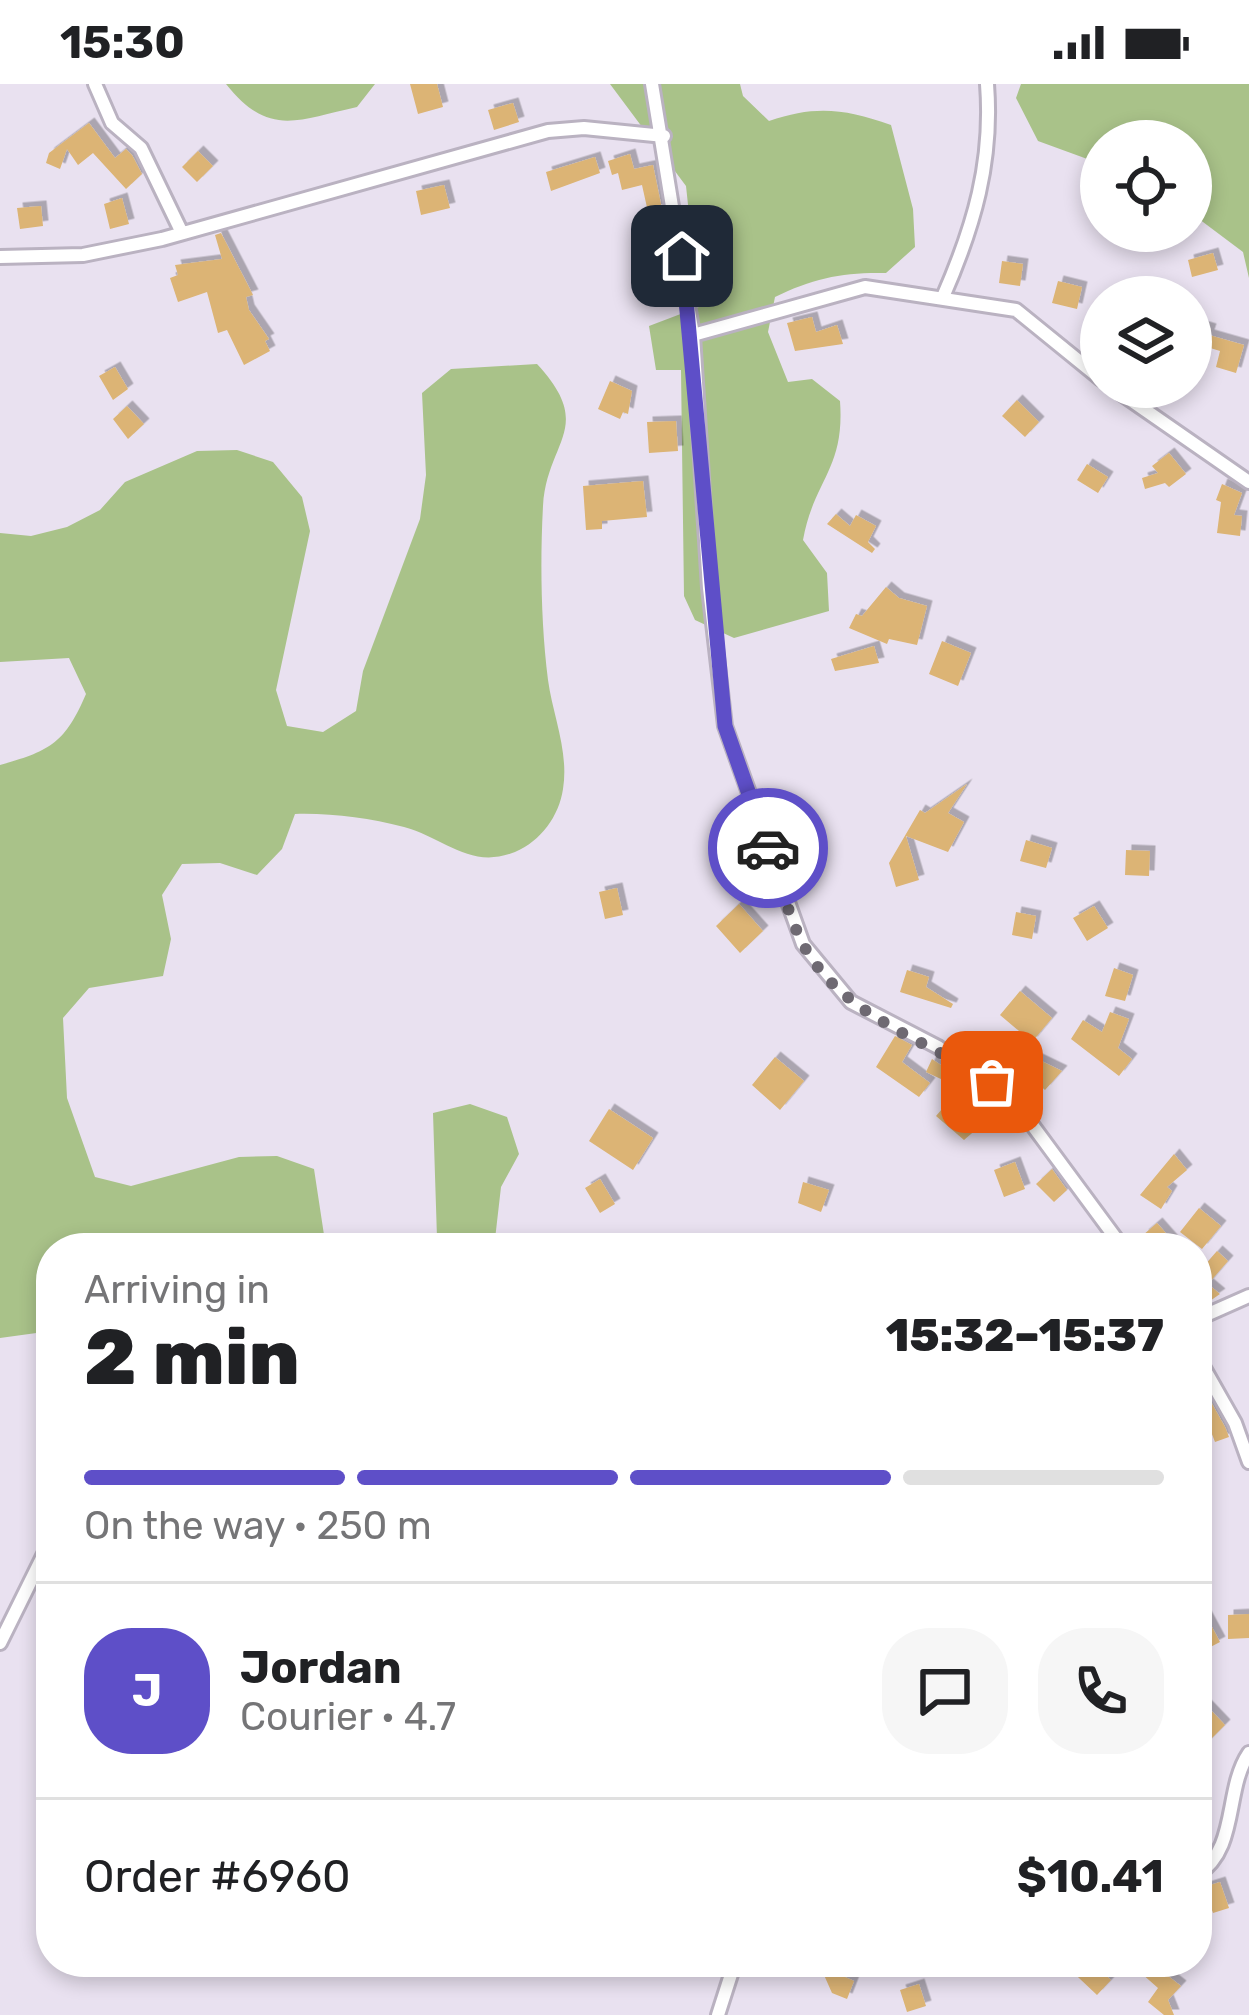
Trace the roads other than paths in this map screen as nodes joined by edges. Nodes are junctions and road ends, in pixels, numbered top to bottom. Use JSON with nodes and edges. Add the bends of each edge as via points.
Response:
{"nodes":[{"id":1,"x":94,"y":84,"type":"edge"},
{"id":2,"x":652,"y":84,"type":"edge"},
{"id":3,"x":987,"y":84,"type":"edge"},
{"id":4,"x":664,"y":136,"type":"junction"},
{"id":5,"x":182,"y":233,"type":"junction"},
{"id":6,"x":0,"y":257,"type":"edge"},
{"id":7,"x":943,"y":297,"type":"junction"},
{"id":8,"x":693,"y":335,"type":"junction"},
{"id":9,"x":1080,"y":362,"type":"edge"},
{"id":10,"x":1142,"y":408,"type":"edge"},
{"id":11,"x":1249,"y":482,"type":"edge"},
{"id":12,"x":1112,"y":1233,"type":"edge"},
{"id":13,"x":1249,"y":1295,"type":"edge"},
{"id":14,"x":1212,"y":1312,"type":"edge"},
{"id":15,"x":1212,"y":1382,"type":"edge"},
{"id":16,"x":1249,"y":1462,"type":"edge"},
{"id":17,"x":36,"y":1570,"type":"edge"},
{"id":18,"x":0,"y":1643,"type":"edge"},
{"id":19,"x":1249,"y":1753,"type":"edge"},
{"id":20,"x":1212,"y":1859,"type":"edge"},
{"id":21,"x":730,"y":1977,"type":"edge"},
{"id":22,"x":718,"y":2015,"type":"edge"}],
"edges":[{"from":1,"to":5,"type":"street","via":[[112,123],[141,148]]},
{"from":2,"to":4,"type":"street"},
{"from":3,"to":7,"type":"street","via":[[983,187]]},
{"from":4,"to":5,"type":"street","via":[[548,131]]},
{"from":4,"to":8,"type":"street"},
{"from":5,"to":6,"type":"street","via":[[83,255]]},
{"from":7,"to":8,"type":"street","via":[[865,287]]},
{"from":7,"to":9,"type":"street","via":[[1016,310]]},
{"from":8,"to":12,"type":"street","via":[[725,726],[803,944],[851,1002],[938,1047],[1019,1107]]},
{"from":10,"to":11,"type":"street"},
{"from":13,"to":14,"type":"street"},
{"from":15,"to":16,"type":"street"},
{"from":17,"to":18,"type":"street"},
{"from":19,"to":20,"type":"street"},
{"from":21,"to":22,"type":"street"}]}
